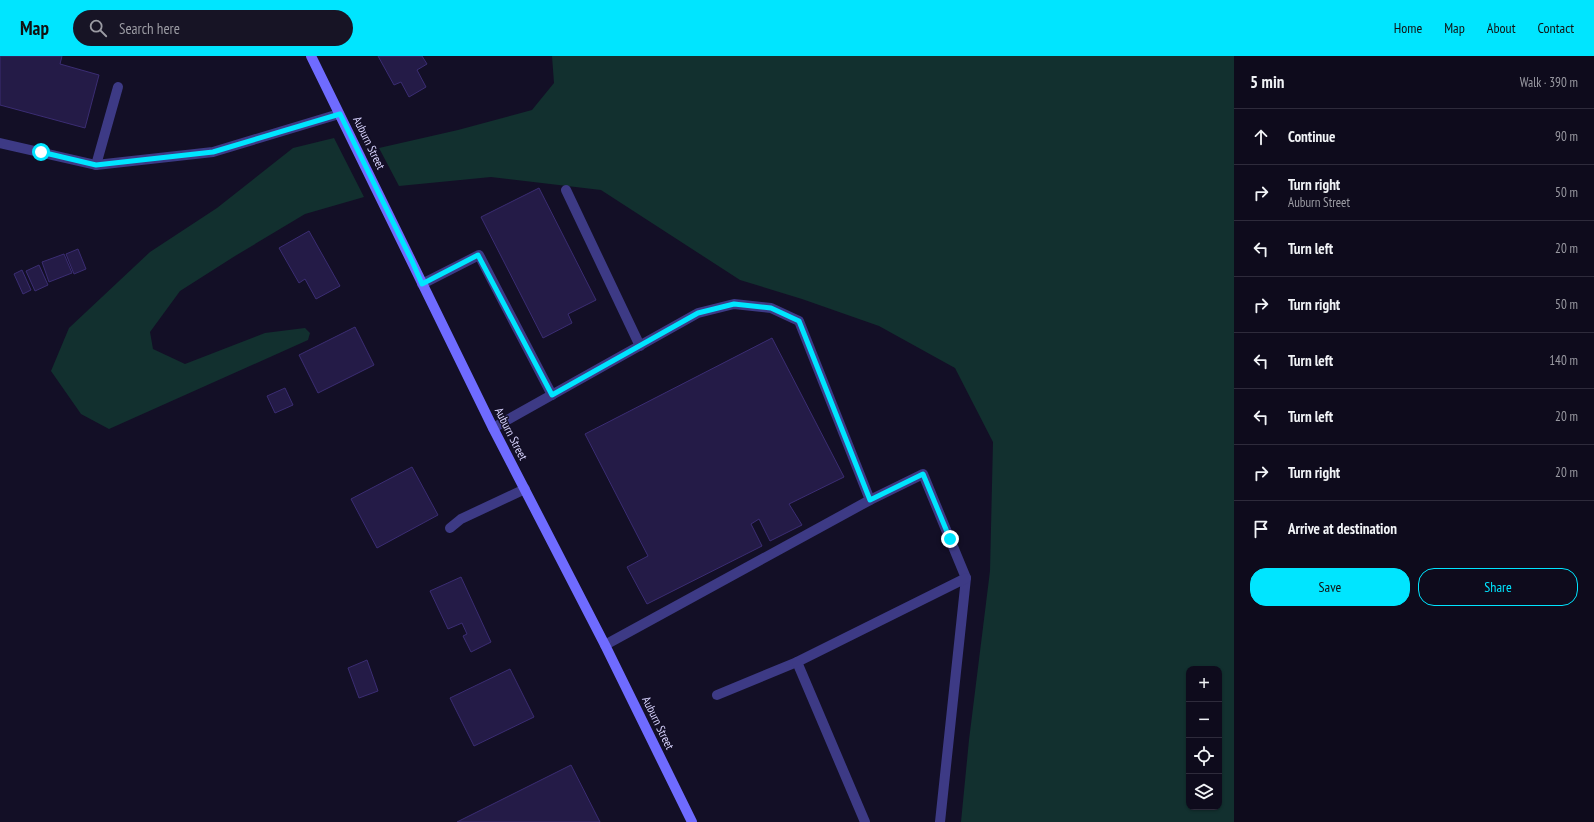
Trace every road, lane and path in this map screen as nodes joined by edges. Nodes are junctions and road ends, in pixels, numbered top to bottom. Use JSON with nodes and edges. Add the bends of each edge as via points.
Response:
{"nodes":[{"id":1,"x":311,"y":56,"type":"edge"},
{"id":2,"x":118,"y":87,"type":"dead end"},
{"id":3,"x":340,"y":114,"type":"junction"},
{"id":4,"x":0,"y":143,"type":"edge"},
{"id":5,"x":96,"y":165,"type":"junction"},
{"id":6,"x":566,"y":190,"type":"dead end"},
{"id":7,"x":422,"y":284,"type":"junction"},
{"id":8,"x":640,"y":346,"type":"junction"},
{"id":9,"x":552,"y":395,"type":"junction"},
{"id":10,"x":493,"y":428,"type":"junction"},
{"id":11,"x":525,"y":489,"type":"junction"},
{"id":12,"x":870,"y":500,"type":"junction"},
{"id":13,"x":450,"y":528,"type":"dead end"},
{"id":14,"x":966,"y":578,"type":"junction"},
{"id":15,"x":605,"y":645,"type":"junction"},
{"id":16,"x":797,"y":662,"type":"junction"},
{"id":17,"x":717,"y":695,"type":"dead end"},
{"id":18,"x":692,"y":822,"type":"edge"},
{"id":19,"x":865,"y":822,"type":"edge"},
{"id":20,"x":940,"y":822,"type":"edge"}],
"edges":[{"from":1,"to":3,"type":"main road","name":"Auburn Street"},
{"from":2,"to":5,"type":"lane"},
{"from":3,"to":5,"type":"lane","via":[[213,152]]},
{"from":3,"to":7,"type":"main road","name":"Auburn Street"},
{"from":4,"to":5,"type":"lane"},
{"from":6,"to":8,"type":"lane"},
{"from":7,"to":9,"type":"lane","via":[[478,255]]},
{"from":7,"to":10,"type":"main road","name":"Auburn Street"},
{"from":8,"to":9,"type":"lane"},
{"from":8,"to":12,"type":"lane","via":[[698,313],[734,304],[771,308],[799,321]]},
{"from":9,"to":10,"type":"lane"},
{"from":10,"to":11,"type":"main road","name":"Auburn Street"},
{"from":11,"to":13,"type":"lane","via":[[462,519]]},
{"from":11,"to":15,"type":"main road","name":"Auburn Street"},
{"from":12,"to":14,"type":"lane","via":[[923,474]]},
{"from":12,"to":15,"type":"lane"},
{"from":14,"to":16,"type":"lane"},
{"from":14,"to":20,"type":"lane"},
{"from":15,"to":18,"type":"main road","name":"Auburn Street"},
{"from":16,"to":17,"type":"lane"},
{"from":16,"to":19,"type":"lane"}]}
